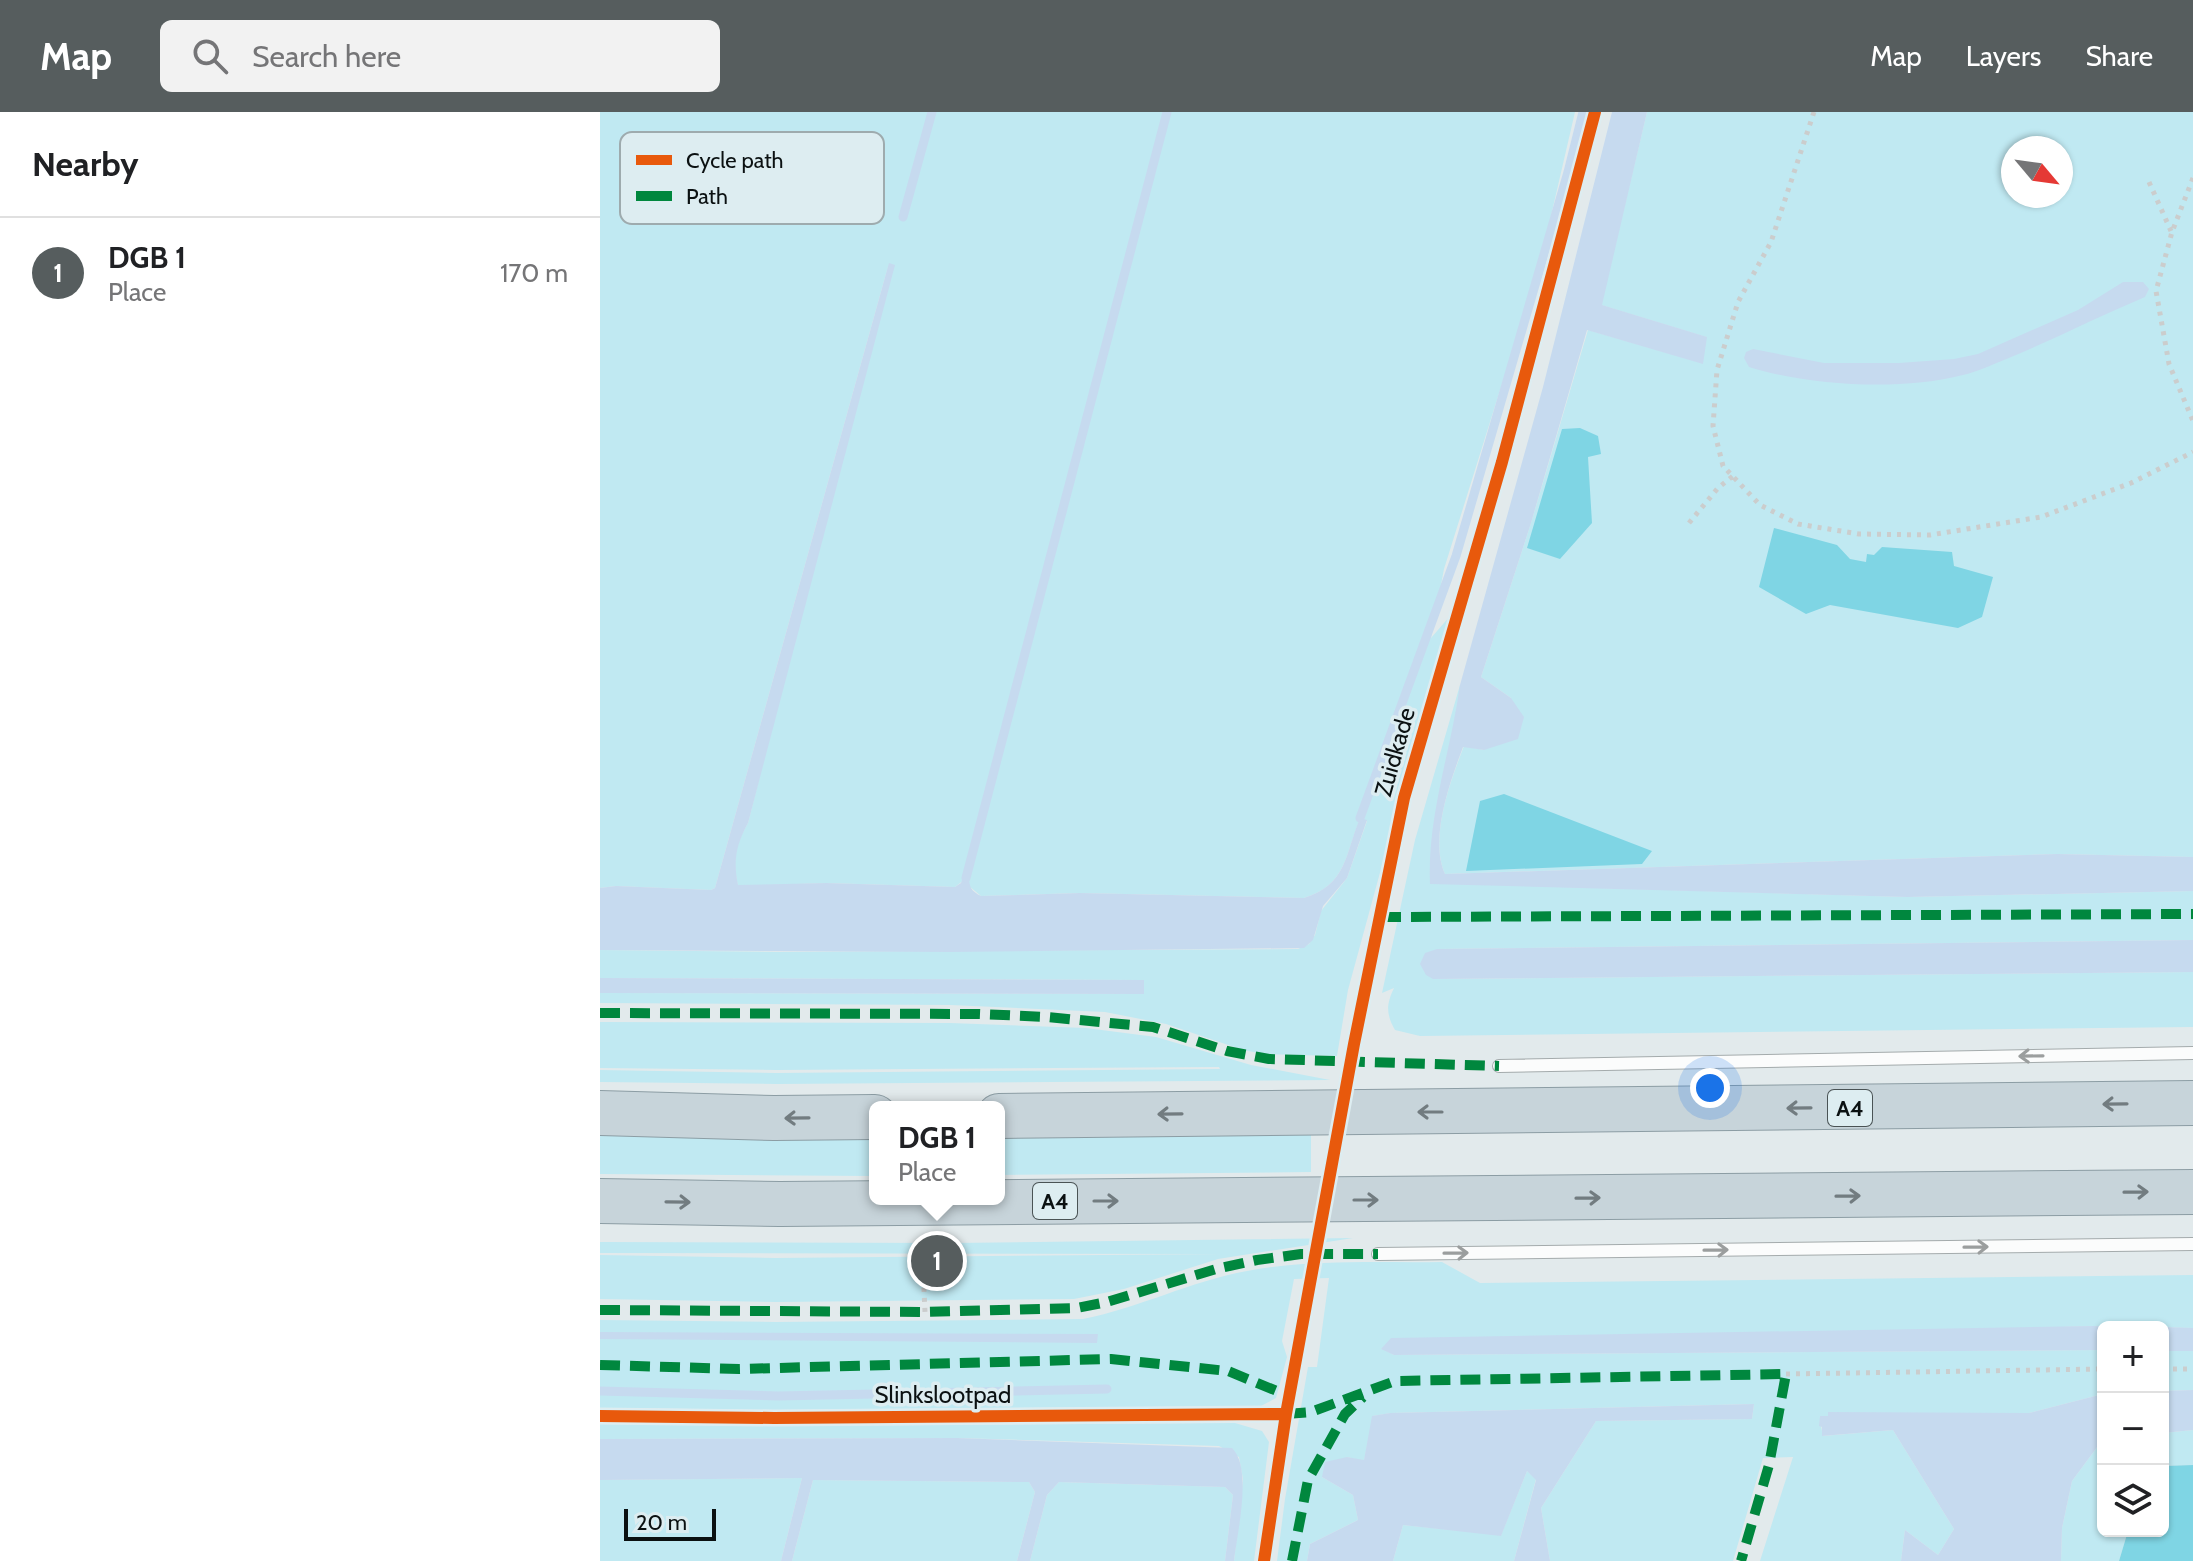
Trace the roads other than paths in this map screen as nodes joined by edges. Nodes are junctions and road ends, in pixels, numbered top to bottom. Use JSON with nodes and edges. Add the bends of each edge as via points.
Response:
{"nodes":[{"id":1,"x":2193,"y":1053,"type":"edge"},
{"id":2,"x":1499,"y":1066,"type":"dead end"},
{"id":3,"x":2193,"y":1103,"type":"edge"},
{"id":4,"x":600,"y":1113,"type":"edge"},
{"id":5,"x":1005,"y":1116,"type":"edge"},
{"id":6,"x":869,"y":1117,"type":"edge"},
{"id":7,"x":2193,"y":1192,"type":"edge"},
{"id":8,"x":600,"y":1201,"type":"edge"},
{"id":9,"x":1005,"y":1202,"type":"edge"},
{"id":10,"x":869,"y":1203,"type":"edge"},
{"id":11,"x":2193,"y":1244,"type":"edge"},
{"id":12,"x":1378,"y":1254,"type":"dead end"}],
"edges":[{"from":1,"to":2,"type":"lane","one_way":true},
{"from":3,"to":5,"type":"highway","number":"A4","one_way":true},
{"from":6,"to":4,"type":"highway","one_way":true},
{"from":9,"to":7,"type":"highway","number":"A4","one_way":true},
{"from":8,"to":10,"type":"highway","number":"A4","one_way":true},
{"from":12,"to":11,"type":"lane","one_way":true}]}
